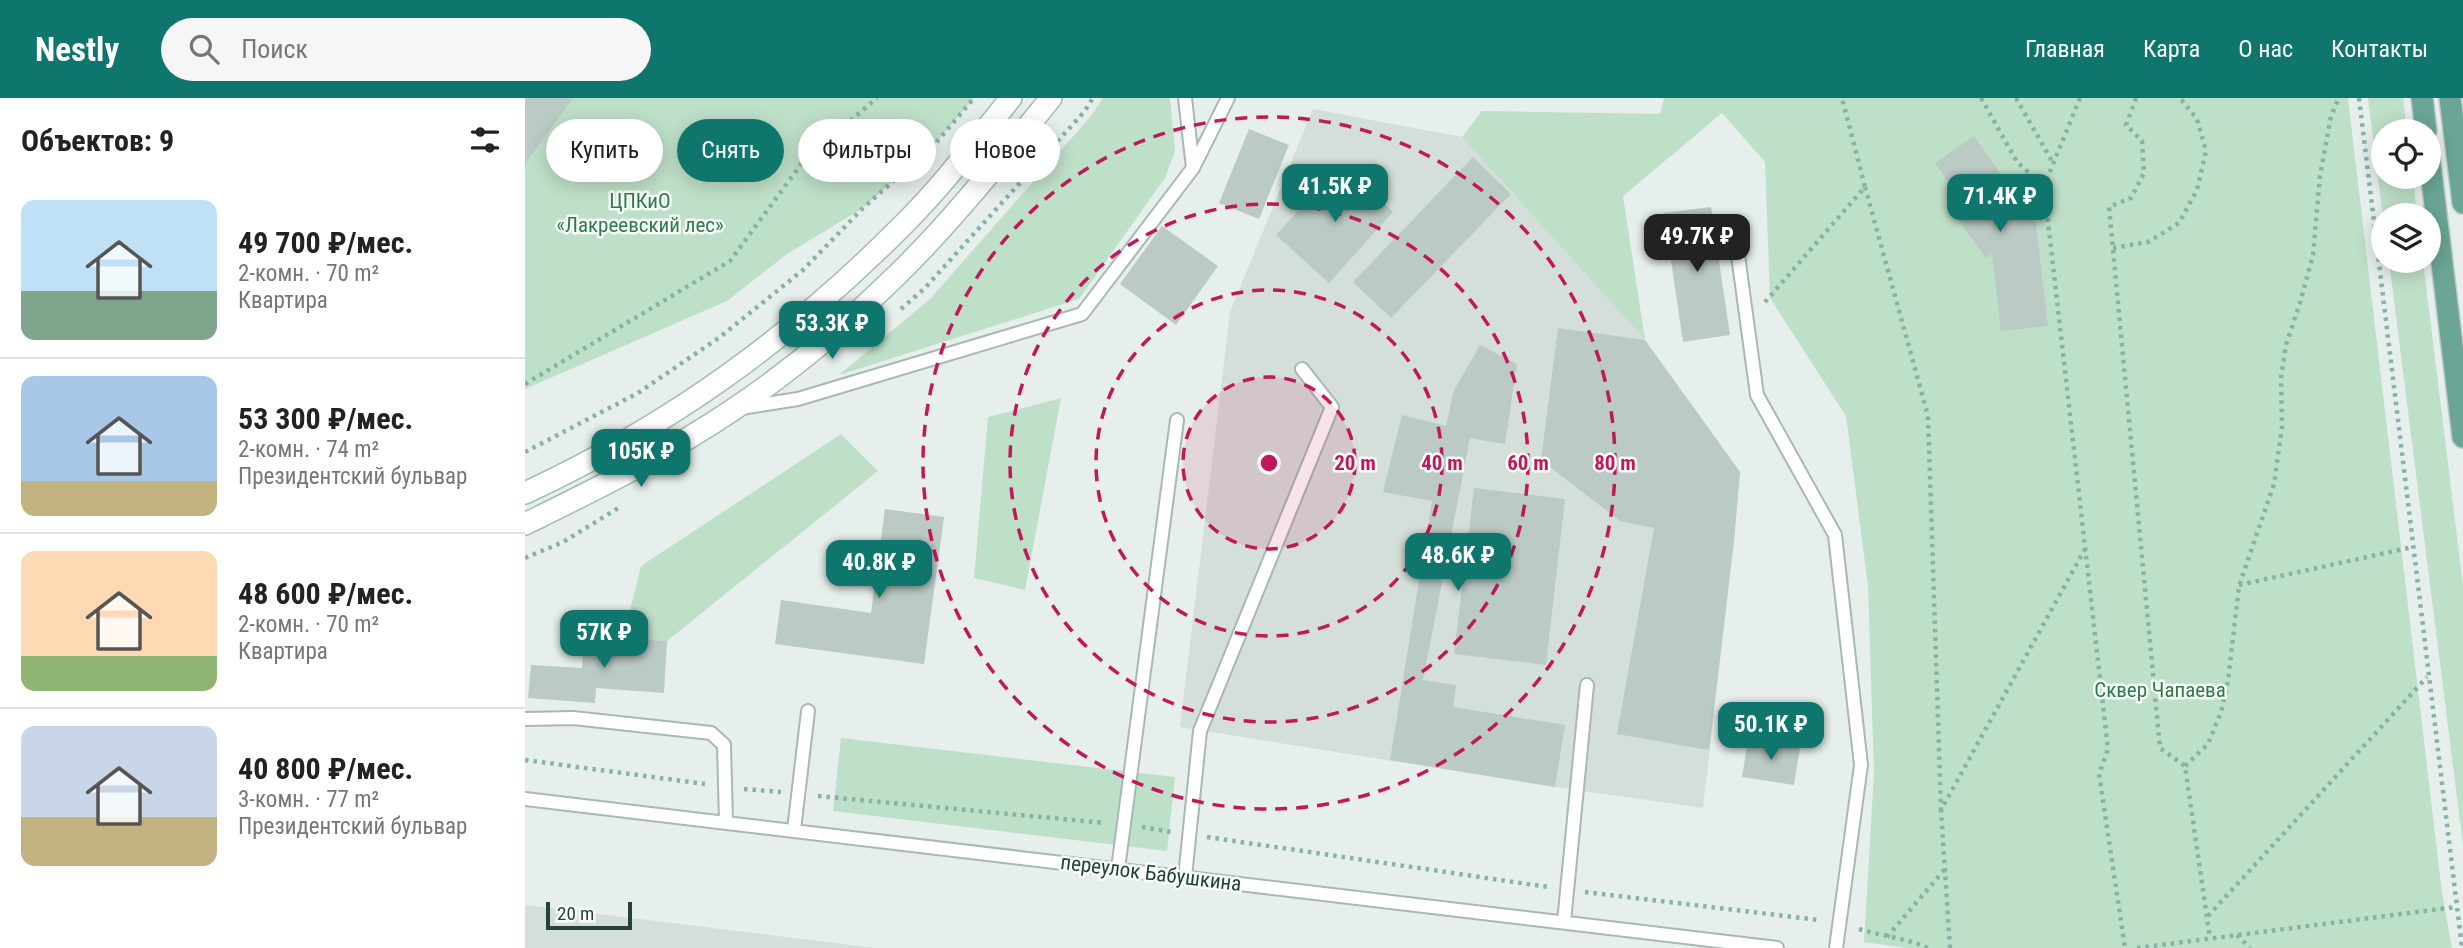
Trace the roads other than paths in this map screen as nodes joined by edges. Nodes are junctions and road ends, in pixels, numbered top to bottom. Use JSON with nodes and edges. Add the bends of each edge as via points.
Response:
{"nodes":[{"id":1,"x":1011,"y":98,"type":"edge"},
{"id":2,"x":1051,"y":98,"type":"edge"},
{"id":3,"x":1185,"y":98,"type":"edge"},
{"id":4,"x":1229,"y":98,"type":"edge"},
{"id":5,"x":2422,"y":98,"type":"edge"},
{"id":6,"x":2450,"y":98,"type":"edge"},
{"id":7,"x":2425,"y":119,"type":"edge"},
{"id":8,"x":1193,"y":168,"type":"junction"},
{"id":9,"x":2433,"y":189,"type":"edge"},
{"id":10,"x":2463,"y":204,"type":"edge"},
{"id":11,"x":1734,"y":226,"type":"dead end"},
{"id":12,"x":1302,"y":369,"type":"dead end"},
{"id":13,"x":734,"y":409,"type":"junction"},
{"id":14,"x":1177,"y":420,"type":"dead end"},
{"id":15,"x":2463,"y":437,"type":"edge"},
{"id":16,"x":525,"y":494,"type":"edge"},
{"id":17,"x":525,"y":524,"type":"edge"},
{"id":18,"x":1587,"y":685,"type":"dead end"},
{"id":19,"x":808,"y":711,"type":"dead end"},
{"id":20,"x":525,"y":719,"type":"edge"},
{"id":21,"x":525,"y":799,"type":"edge"},
{"id":22,"x":726,"y":822,"type":"junction"},
{"id":23,"x":794,"y":830,"type":"junction"},
{"id":24,"x":1118,"y":869,"type":"junction"},
{"id":25,"x":1185,"y":877,"type":"junction"},
{"id":26,"x":1564,"y":922,"type":"junction"},
{"id":27,"x":1669,"y":941,"type":"edge"},
{"id":28,"x":1777,"y":948,"type":"edge"},
{"id":29,"x":1836,"y":948,"type":"edge"}],
"edges":[{"from":1,"to":16,"type":"main road","via":[[906,222],[818,306],[742,367],[663,421]]},
{"from":2,"to":13,"type":"main road","via":[[898,274],[816,347]]},
{"from":3,"to":8,"type":"lane"},
{"from":4,"to":8,"type":"lane"},
{"from":5,"to":7,"type":"main road"},
{"from":6,"to":10,"type":"main road"},
{"from":8,"to":13,"type":"lane","via":[[1082,314],[798,399]]},
{"from":9,"to":15,"type":"main road"},
{"from":11,"to":29,"type":"lane","via":[[1757,395],[1835,536],[1861,765]]},
{"from":12,"to":25,"type":"lane","via":[[1332,407],[1201,731]]},
{"from":13,"to":17,"type":"main road","via":[[616,479]]},
{"from":14,"to":24,"type":"lane"},
{"from":18,"to":26,"type":"lane"},
{"from":19,"to":23,"type":"lane"},
{"from":20,"to":22,"type":"lane","via":[[573,718],[711,733],[724,745]]},
{"from":21,"to":22,"type":"lane","name":"переулок Бабушкина"},
{"from":22,"to":23,"type":"lane","name":"переулок Бабушкина"},
{"from":23,"to":24,"type":"lane","name":"переулок Бабушкина"},
{"from":24,"to":25,"type":"lane","name":"переулок Бабушкина"},
{"from":25,"to":26,"type":"lane","name":"переулок Бабушкина"},
{"from":26,"to":27,"type":"lane","name":"переулок Бабушкина"},
{"from":27,"to":28,"type":"lane","name":"переулок Бабушкина"}]}
